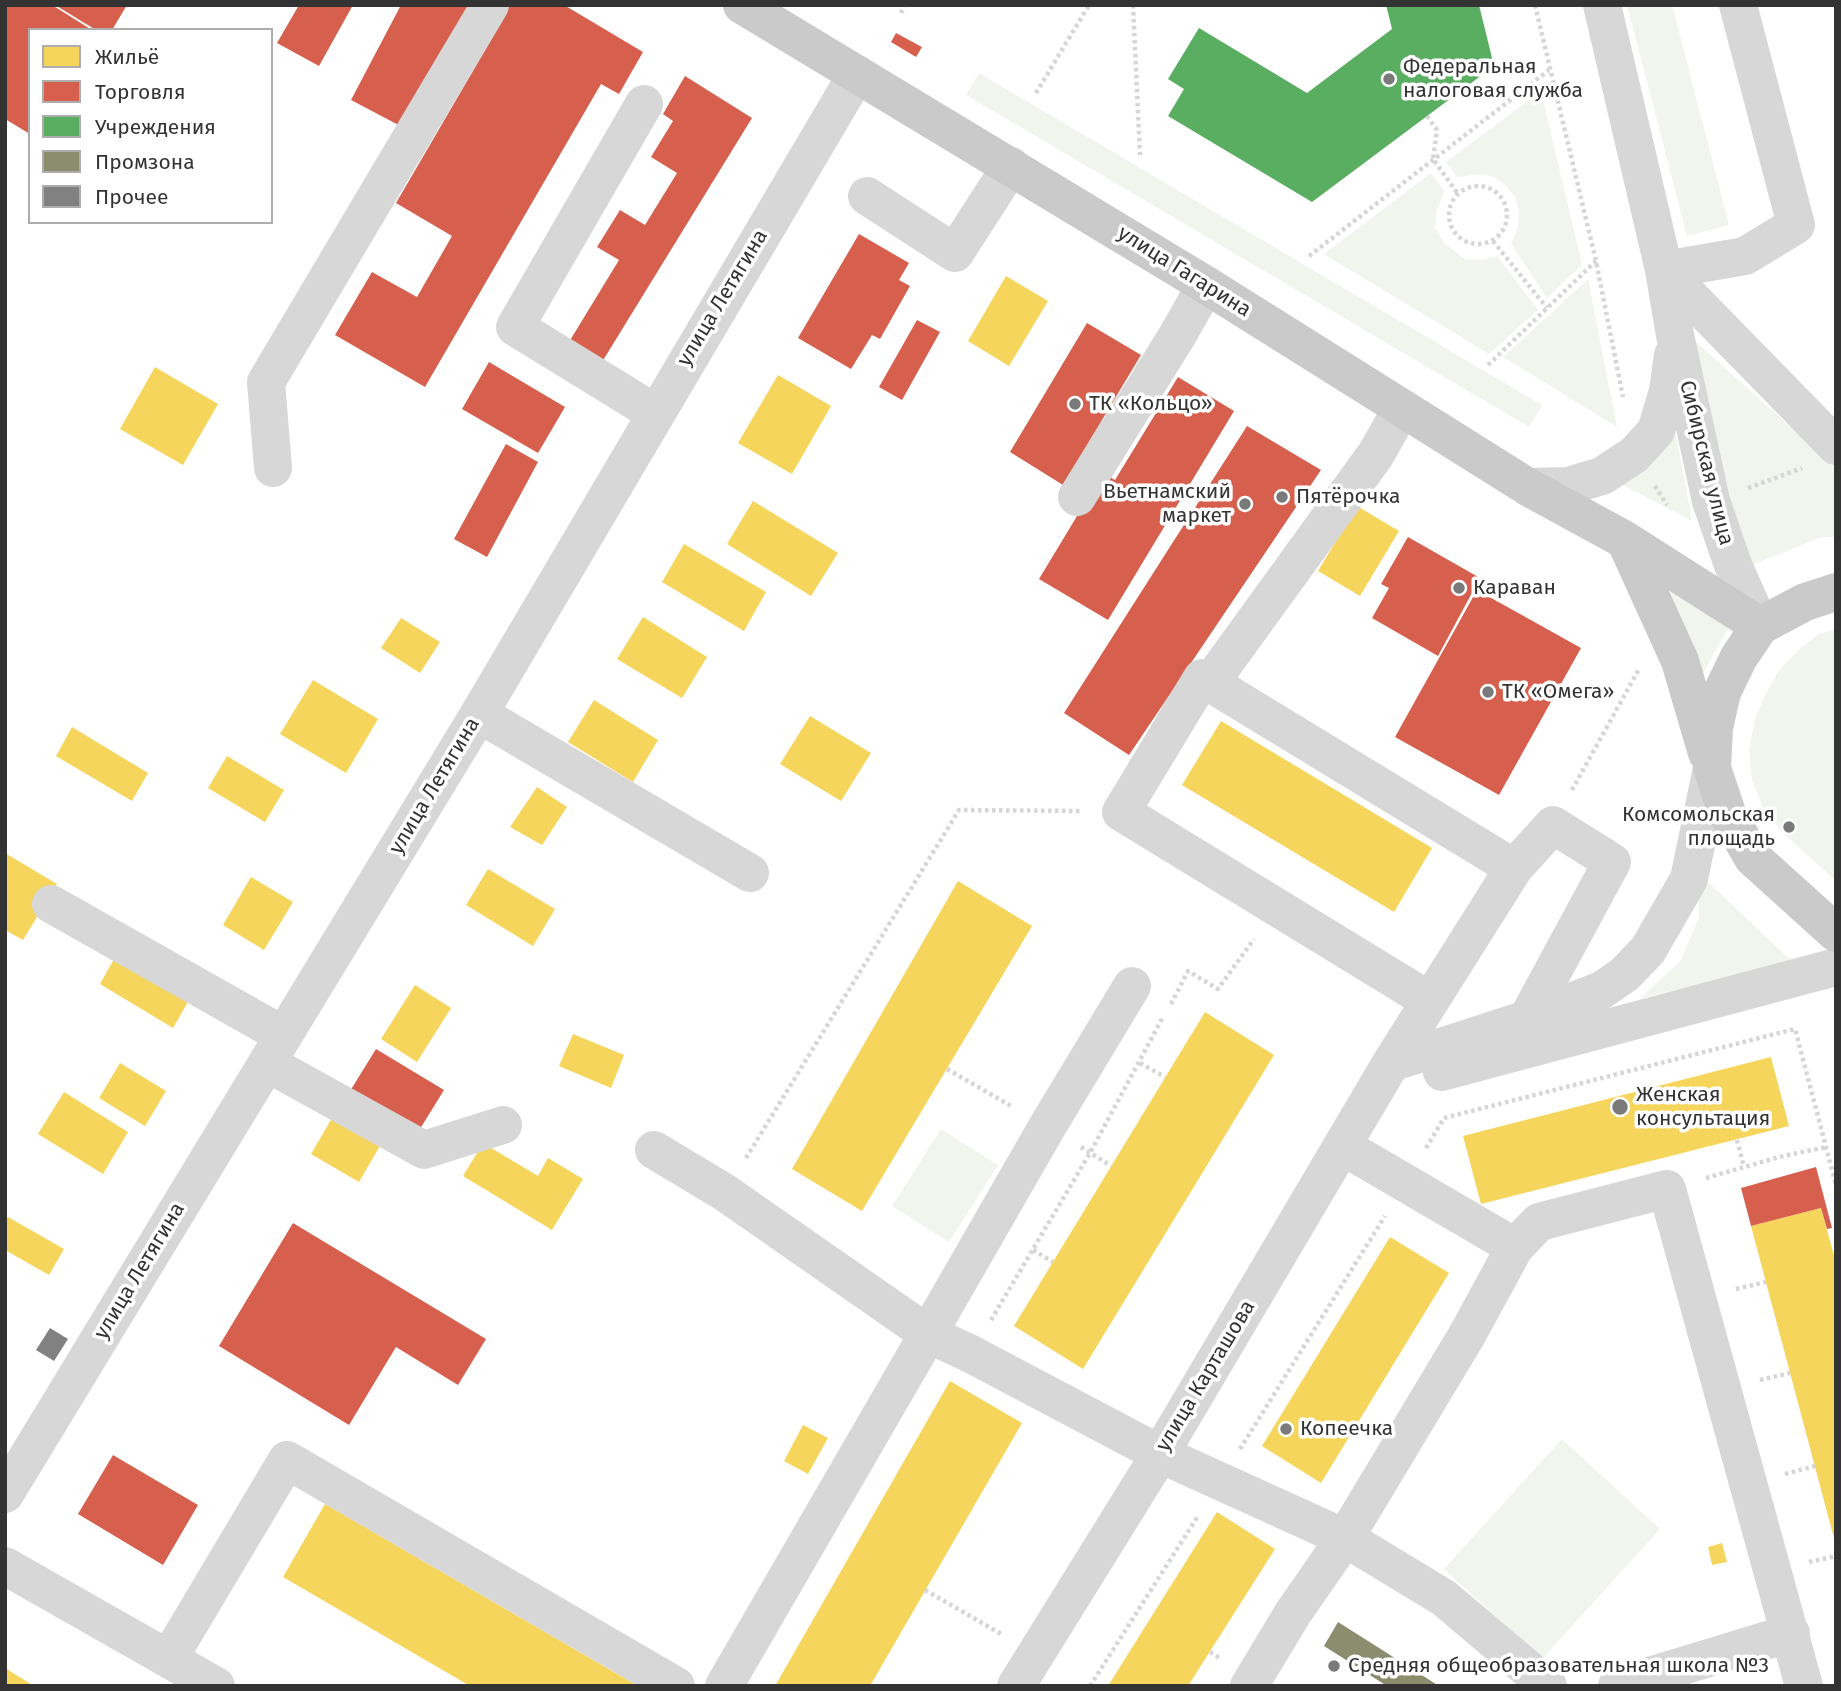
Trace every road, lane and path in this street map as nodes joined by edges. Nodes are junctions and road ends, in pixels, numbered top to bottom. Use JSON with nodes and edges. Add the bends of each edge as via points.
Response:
{"nodes":[{"id":1,"x":490,"y":5,"type":"edge"},
{"id":2,"x":742,"y":5,"type":"edge"},
{"id":3,"x":905,"y":5,"type":"edge"},
{"id":4,"x":1089,"y":5,"type":"edge"},
{"id":5,"x":1133,"y":5,"type":"edge"},
{"id":6,"x":1535,"y":5,"type":"edge"},
{"id":7,"x":1602,"y":5,"type":"edge"},
{"id":8,"x":1738,"y":5,"type":"edge"},
{"id":9,"x":901,"y":13,"type":"dead end"},
{"id":10,"x":1550,"y":70,"type":"junction"},
{"id":11,"x":857,"y":74,"type":"junction"},
{"id":12,"x":1036,"y":93,"type":"dead end"},
{"id":13,"x":645,"y":104,"type":"dead end"},
{"id":14,"x":1427,"y":116,"type":"dead end"},
{"id":15,"x":1140,"y":155,"type":"dead end"},
{"id":16,"x":1433,"y":159,"type":"junction"},
{"id":17,"x":1011,"y":166,"type":"junction"},
{"id":18,"x":1458,"y":194,"type":"junction"},
{"id":19,"x":867,"y":196,"type":"dead end"},
{"id":20,"x":1493,"y":240,"type":"junction"},
{"id":21,"x":1309,"y":256,"type":"dead end"},
{"id":22,"x":1596,"y":261,"type":"junction"},
{"id":23,"x":1664,"y":270,"type":"junction"},
{"id":24,"x":1206,"y":285,"type":"junction"},
{"id":25,"x":1547,"y":309,"type":"junction"},
{"id":26,"x":1675,"y":335,"type":"junction"},
{"id":27,"x":1489,"y":365,"type":"dead end"},
{"id":28,"x":1402,"y":408,"type":"junction"},
{"id":29,"x":655,"y":413,"type":"junction"},
{"id":30,"x":1836,"y":446,"type":"edge"},
{"id":31,"x":1634,"y":455,"type":"junction"},
{"id":32,"x":273,"y":468,"type":"dead end"},
{"id":33,"x":1528,"y":487,"type":"junction"},
{"id":34,"x":1077,"y":497,"type":"dead end"},
{"id":35,"x":1625,"y":540,"type":"junction"},
{"id":36,"x":1836,"y":592,"type":"edge"},
{"id":37,"x":1760,"y":626,"type":"junction"},
{"id":38,"x":1645,"y":659,"type":"dead end"},
{"id":39,"x":1210,"y":683,"type":"junction"},
{"id":40,"x":479,"y":714,"type":"junction"},
{"id":41,"x":1712,"y":768,"type":"junction"},
{"id":42,"x":1121,"y":812,"type":"junction"},
{"id":43,"x":1553,"y":825,"type":"junction"},
{"id":44,"x":1514,"y":868,"type":"junction"},
{"id":45,"x":750,"y":873,"type":"dead end"},
{"id":46,"x":51,"y":904,"type":"dead end"},
{"id":47,"x":1277,"y":909,"type":"junction"},
{"id":48,"x":1836,"y":933,"type":"edge"},
{"id":49,"x":1836,"y":967,"type":"edge"},
{"id":50,"x":1132,"y":986,"type":"dead end"},
{"id":51,"x":1430,"y":1001,"type":"junction"},
{"id":52,"x":1170,"y":1005,"type":"dead end"},
{"id":53,"x":1164,"y":1017,"type":"dead end"},
{"id":54,"x":1527,"y":1019,"type":"junction"},
{"id":55,"x":275,"y":1049,"type":"junction"},
{"id":56,"x":1140,"y":1063,"type":"junction"},
{"id":57,"x":1383,"y":1076,"type":"junction"},
{"id":58,"x":1165,"y":1077,"type":"dead end"},
{"id":59,"x":503,"y":1125,"type":"dead end"},
{"id":60,"x":1737,"y":1140,"type":"dead end"},
{"id":61,"x":1342,"y":1146,"type":"junction"},
{"id":62,"x":1827,"y":1147,"type":"junction"},
{"id":63,"x":654,"y":1150,"type":"dead end"},
{"id":64,"x":1744,"y":1167,"type":"junction"},
{"id":65,"x":1406,"y":1183,"type":"junction"},
{"id":66,"x":1836,"y":1185,"type":"edge"},
{"id":67,"x":1667,"y":1189,"type":"junction"},
{"id":68,"x":724,"y":1192,"type":"junction"},
{"id":69,"x":1516,"y":1247,"type":"junction"},
{"id":70,"x":1032,"y":1250,"type":"junction"},
{"id":71,"x":1053,"y":1262,"type":"dead end"},
{"id":72,"x":928,"y":1334,"type":"junction"},
{"id":73,"x":971,"y":1354,"type":"junction"},
{"id":74,"x":1160,"y":1454,"type":"junction"},
{"id":75,"x":1221,"y":1480,"type":"junction"},
{"id":76,"x":5,"y":1494,"type":"edge"},
{"id":77,"x":1345,"y":1538,"type":"junction"},
{"id":78,"x":5,"y":1566,"type":"edge"},
{"id":79,"x":925,"y":1590,"type":"dead end"},
{"id":80,"x":1791,"y":1633,"type":"junction"},
{"id":81,"x":170,"y":1658,"type":"junction"},
{"id":82,"x":1026,"y":1670,"type":"edge"},
{"id":83,"x":216,"y":1686,"type":"edge"},
{"id":84,"x":676,"y":1686,"type":"edge"},
{"id":85,"x":724,"y":1686,"type":"edge"},
{"id":86,"x":1090,"y":1686,"type":"edge"},
{"id":87,"x":1249,"y":1686,"type":"edge"},
{"id":88,"x":1548,"y":1686,"type":"edge"},
{"id":89,"x":1617,"y":1686,"type":"edge"},
{"id":90,"x":1804,"y":1686,"type":"edge"}],
"edges":[{"from":1,"to":32,"type":"street","via":[[266,382]]},
{"from":2,"to":11,"type":"main road","name":"улица Гагарина"},
{"from":3,"to":9,"type":"path"},
{"from":4,"to":12,"type":"path"},
{"from":5,"to":15,"type":"path"},
{"from":6,"to":10,"type":"path"},
{"from":7,"to":23,"type":"street","name":"Сибирская улица"},
{"from":8,"to":23,"type":"street","via":[[1796,225],[1745,256]]},
{"from":10,"to":16,"type":"path"},
{"from":10,"to":22,"type":"path"},
{"from":11,"to":17,"type":"main road","name":"улица Гагарина"},
{"from":11,"to":29,"type":"street","name":"улица Летягина"},
{"from":13,"to":29,"type":"street","via":[[515,327]]},
{"from":14,"to":16,"type":"path","via":[[1437,130]]},
{"from":16,"to":18,"type":"path"},
{"from":16,"to":21,"type":"path"},
{"from":17,"to":19,"type":"street","via":[[955,253]]},
{"from":17,"to":24,"type":"main road","name":"улица Гагарина"},
{"from":18,"to":20,"type":"path","via":[[1449,209],[1455,233],[1469,243]]},
{"from":18,"to":20,"type":"path","via":[[1476,186],[1499,194],[1506,205],[1507,221]]},
{"from":20,"to":25,"type":"path"},
{"from":22,"to":25,"type":"path"},
{"from":22,"to":31,"type":"path"},
{"from":23,"to":26,"type":"street","name":"Сибирская улица"},
{"from":23,"to":30,"type":"street"},
{"from":24,"to":28,"type":"main road","name":"улица Гагарина"},
{"from":24,"to":34,"type":"street"},
{"from":25,"to":27,"type":"path"},
{"from":26,"to":31,"type":"street","name":"Сибирская улица","via":[[1668,391],[1656,431]]},
{"from":26,"to":37,"type":"street","name":"Сибирская улица","via":[[1712,501]]},
{"from":28,"to":33,"type":"main road","name":"улица Гагарина"},
{"from":28,"to":39,"type":"street","via":[[1376,454]]},
{"from":29,"to":40,"type":"street","name":"улица Летягина"},
{"from":31,"to":33,"type":"street","name":"Сибирская улица","via":[[1602,476],[1568,486]]},
{"from":33,"to":35,"type":"main road","name":"улица Гагарина"},
{"from":35,"to":37,"type":"main road","name":"улица Гагарина"},
{"from":35,"to":41,"type":"main road","via":[[1681,661]]},
{"from":36,"to":37,"type":"main road","via":[[1805,602]]},
{"from":37,"to":41,"type":"main road","via":[[1722,692]]},
{"from":38,"to":43,"type":"path"},
{"from":39,"to":42,"type":"street","via":[[1202,678]]},
{"from":39,"to":44,"type":"street"},
{"from":40,"to":45,"type":"street"},
{"from":40,"to":55,"type":"street","name":"улица Летягина"},
{"from":41,"to":48,"type":"main road","via":[[1727,813],[1753,858]]},
{"from":41,"to":54,"type":"street","via":[[1689,879],[1648,950],[1602,990]]},
{"from":42,"to":47,"type":"street"},
{"from":42,"to":68,"type":"path","via":[[958,810]]},
{"from":43,"to":44,"type":"street","name":"улица Карташова"},
{"from":43,"to":54,"type":"street","via":[[1612,862]]},
{"from":44,"to":51,"type":"street","name":"улица Карташова"},
{"from":46,"to":55,"type":"street"},
{"from":47,"to":51,"type":"street"},
{"from":47,"to":52,"type":"path","via":[[1218,989],[1188,971]]},
{"from":49,"to":57,"type":"street"},
{"from":50,"to":72,"type":"street"},
{"from":51,"to":57,"type":"street","name":"улица Карташова"},
{"from":53,"to":56,"type":"path"},
{"from":54,"to":57,"type":"street"},
{"from":55,"to":59,"type":"street","via":[[425,1150]]},
{"from":55,"to":76,"type":"street","name":"улица Летягина"},
{"from":56,"to":58,"type":"path"},
{"from":56,"to":70,"type":"path"},
{"from":57,"to":61,"type":"street","name":"улица Карташова"},
{"from":60,"to":64,"type":"path"},
{"from":61,"to":65,"type":"street"},
{"from":61,"to":74,"type":"street","name":"улица Карташова"},
{"from":62,"to":64,"type":"path"},
{"from":62,"to":65,"type":"path","via":[[1796,1029],[1444,1118]]},
{"from":62,"to":66,"type":"path"},
{"from":63,"to":68,"type":"street"},
{"from":64,"to":67,"type":"path"},
{"from":65,"to":69,"type":"street"},
{"from":65,"to":75,"type":"path"},
{"from":67,"to":69,"type":"street","via":[[1539,1222]]},
{"from":67,"to":80,"type":"street"},
{"from":68,"to":72,"type":"street"},
{"from":69,"to":77,"type":"street"},
{"from":70,"to":71,"type":"path"},
{"from":70,"to":73,"type":"path"},
{"from":72,"to":73,"type":"street"},
{"from":72,"to":85,"type":"street"},
{"from":73,"to":74,"type":"street"},
{"from":74,"to":75,"type":"street"},
{"from":74,"to":82,"type":"street","name":"улица Карташова"},
{"from":75,"to":77,"type":"street"},
{"from":75,"to":86,"type":"path"},
{"from":77,"to":87,"type":"street"},
{"from":77,"to":88,"type":"street","via":[[1444,1598]]},
{"from":78,"to":81,"type":"street"},
{"from":79,"to":82,"type":"path"},
{"from":80,"to":89,"type":"street"},
{"from":80,"to":90,"type":"street"},
{"from":81,"to":83,"type":"street"},
{"from":81,"to":84,"type":"street","via":[[288,1460]]}]}
